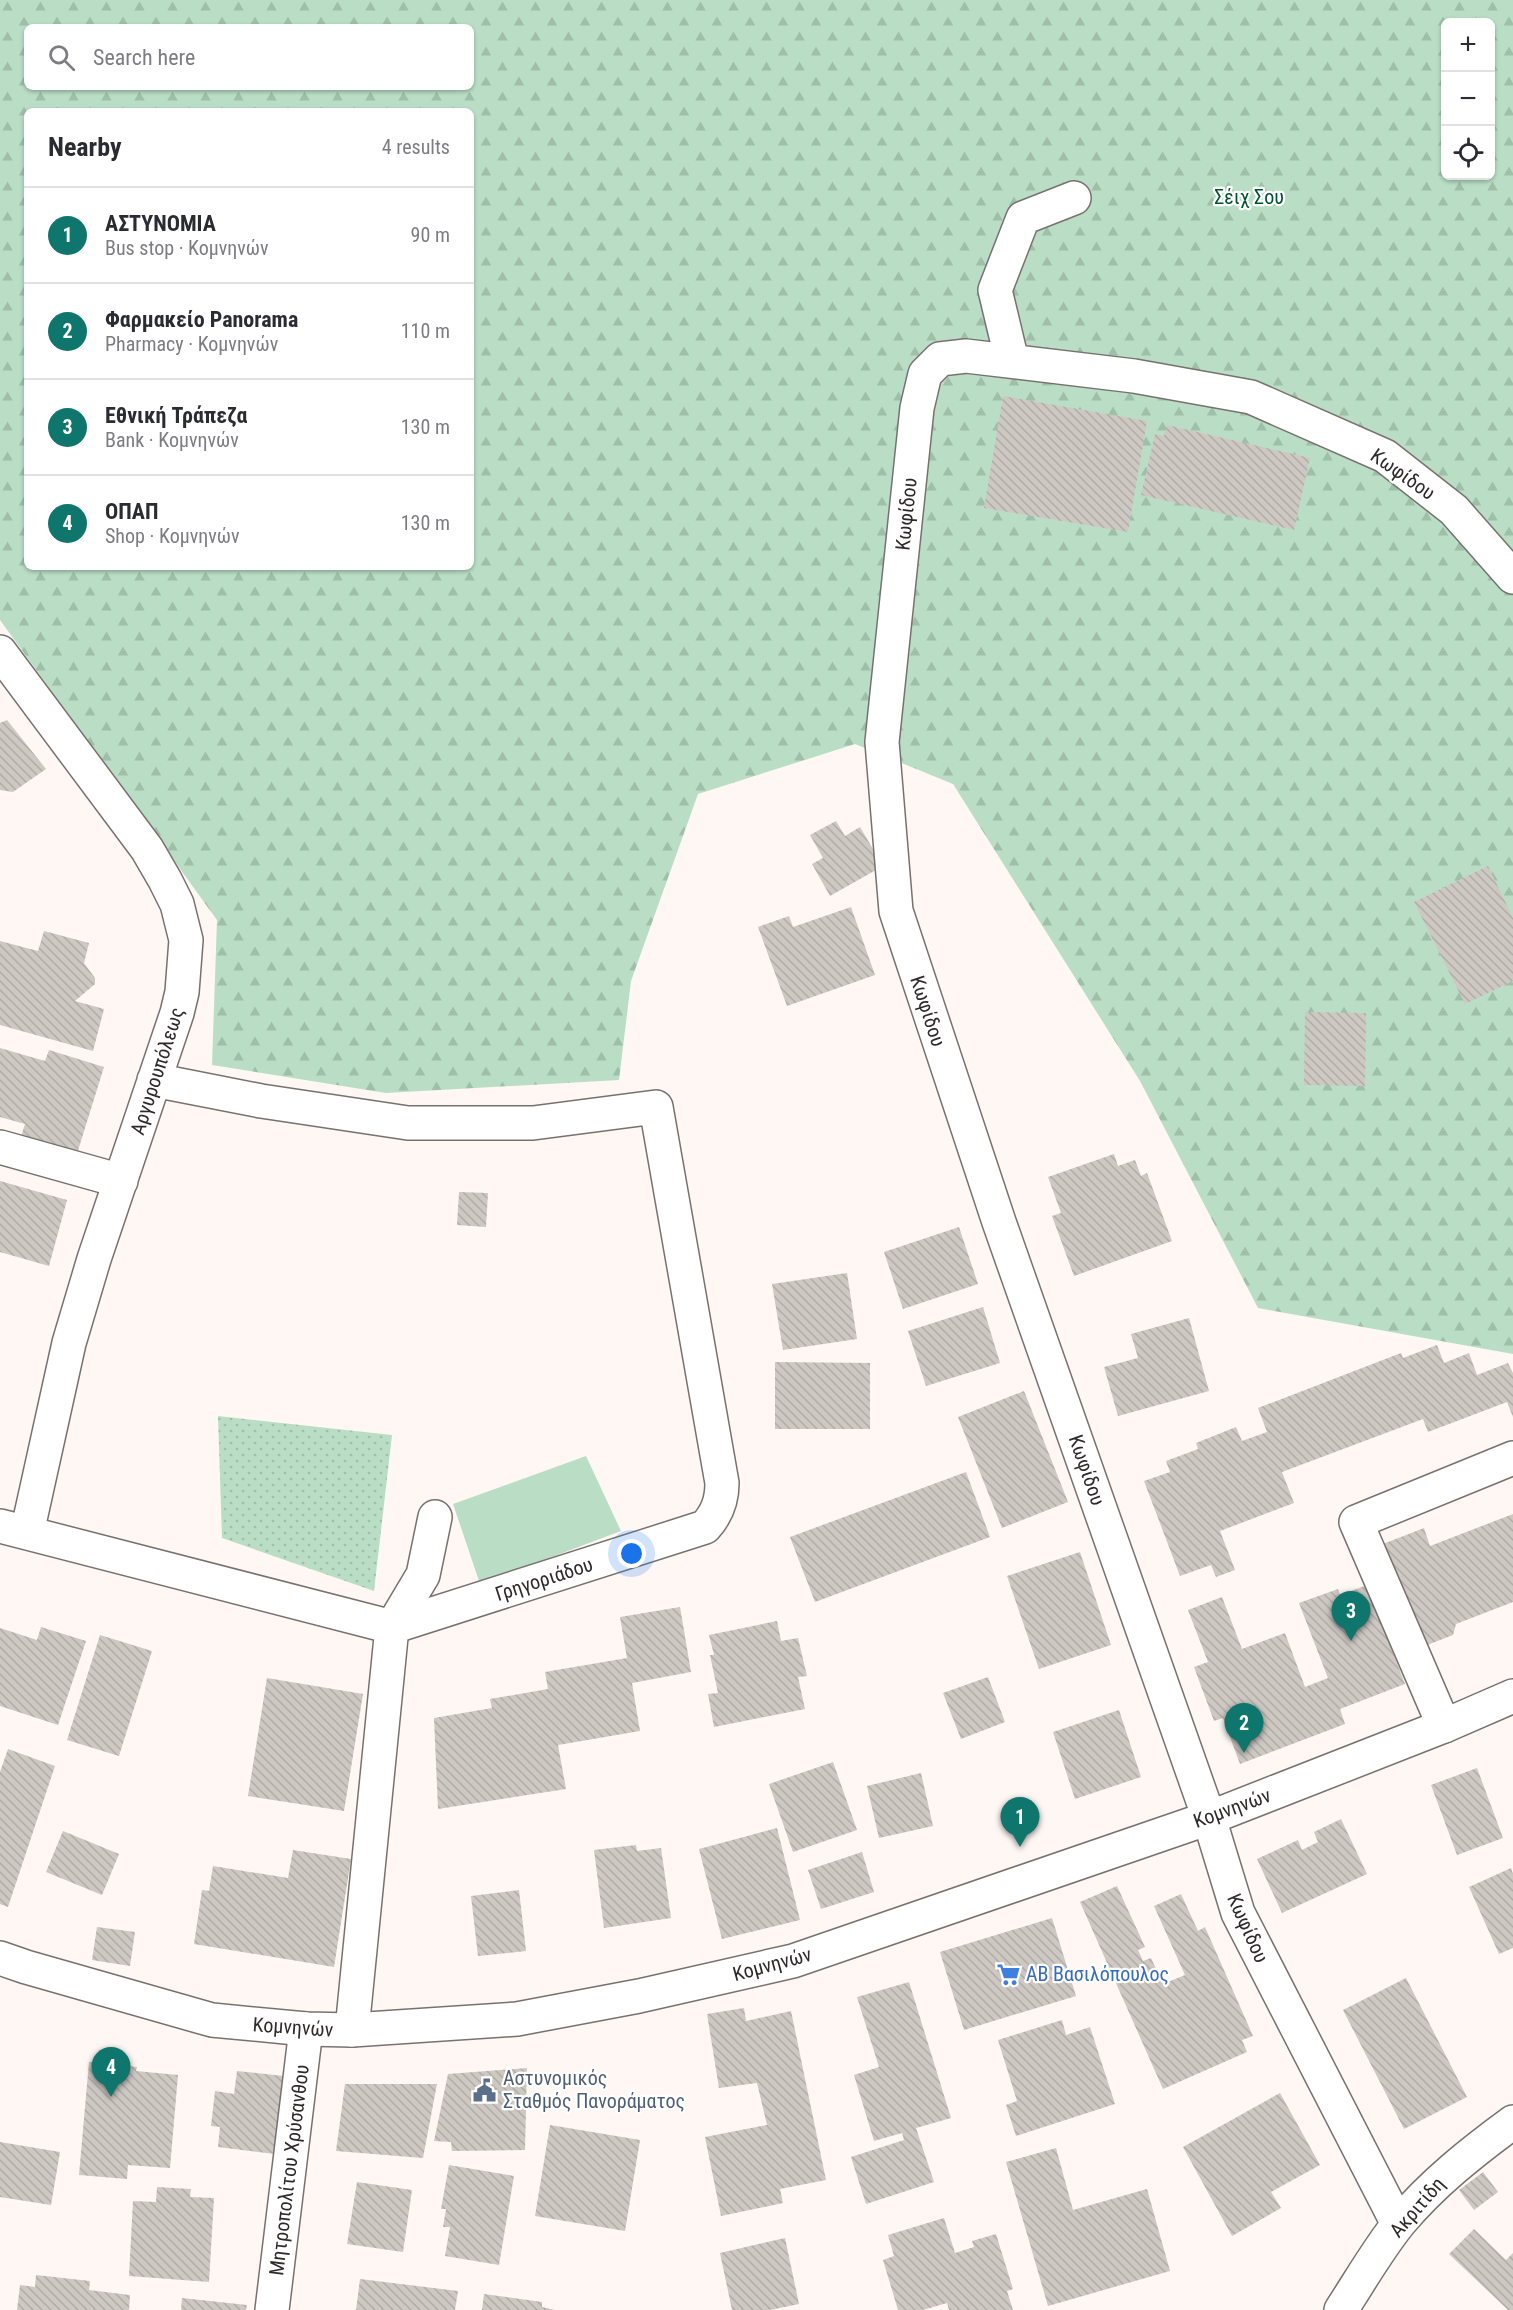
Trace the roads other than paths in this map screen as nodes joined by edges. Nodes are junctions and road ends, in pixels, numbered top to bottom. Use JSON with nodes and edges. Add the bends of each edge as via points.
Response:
{"nodes":[{"id":1,"x":1074,"y":198,"type":"dead end"},
{"id":2,"x":1012,"y":361,"type":"junction"},
{"id":3,"x":1513,"y":577,"type":"edge"},
{"id":4,"x":0,"y":652,"type":"edge"},
{"id":5,"x":154,"y":1080,"type":"junction"},
{"id":6,"x":0,"y":1147,"type":"edge"},
{"id":7,"x":121,"y":1181,"type":"junction"},
{"id":8,"x":1513,"y":1458,"type":"edge"},
{"id":9,"x":435,"y":1517,"type":"dead end"},
{"id":10,"x":14,"y":1529,"type":"edge"},
{"id":11,"x":392,"y":1627,"type":"junction"},
{"id":12,"x":1513,"y":1696,"type":"edge"},
{"id":13,"x":1444,"y":1726,"type":"junction"},
{"id":14,"x":1209,"y":1818,"type":"junction"},
{"id":15,"x":0,"y":1958,"type":"edge"},
{"id":16,"x":306,"y":2029,"type":"junction"},
{"id":17,"x":352,"y":2030,"type":"junction"},
{"id":18,"x":1513,"y":2122,"type":"edge"},
{"id":19,"x":1398,"y":2224,"type":"junction"},
{"id":20,"x":272,"y":2310,"type":"edge"},
{"id":21,"x":1341,"y":2310,"type":"edge"}],
"edges":[{"from":1,"to":2,"type":"street","via":[[1023,218],[994,290]]},
{"from":2,"to":3,"type":"street","name":"Κωφίδου","via":[[1134,376],[1251,397],[1386,456],[1454,510]]},
{"from":2,"to":14,"type":"street","name":"Κωφίδου","via":[[966,356],[940,359],[926,374],[917,408],[882,742],[896,910],[999,1221]]},
{"from":4,"to":5,"type":"street","name":"Αργυρουπόλεως","via":[[147,849],[177,904],[186,940],[182,992]]},
{"from":5,"to":7,"type":"street","name":"Αργυρουπόλεως"},
{"from":5,"to":11,"type":"street","name":"Γρηγοριάδου","via":[[408,1123],[532,1123],[656,1107],[722,1483],[715,1516],[705,1527]]},
{"from":6,"to":7,"type":"street"},
{"from":7,"to":10,"type":"street","name":"Αργυρουπόλεως"},
{"from":8,"to":13,"type":"street","via":[[1356,1522]]},
{"from":9,"to":11,"type":"street","via":[[423,1575]]},
{"from":10,"to":11,"type":"street"},
{"from":11,"to":17,"type":"street"},
{"from":12,"to":13,"type":"street","name":"Κομνηνών"},
{"from":13,"to":14,"type":"street","name":"Κομνηνών"},
{"from":14,"to":17,"type":"street","name":"Κομνηνών","via":[[793,1961],[517,2019]]},
{"from":14,"to":19,"type":"street","name":"Κωφίδου","via":[[1238,1913]]},
{"from":15,"to":16,"type":"street","name":"Κομνηνών","via":[[212,2020]]},
{"from":16,"to":17,"type":"street","name":"Κομνηνών"},
{"from":16,"to":20,"type":"street","name":"Μητροπολίτου Χρύσανθου"},
{"from":18,"to":19,"type":"street","name":"Ακριτίδη","via":[[1445,2175]]},
{"from":19,"to":21,"type":"street","name":"Ακριτίδη"}]}
